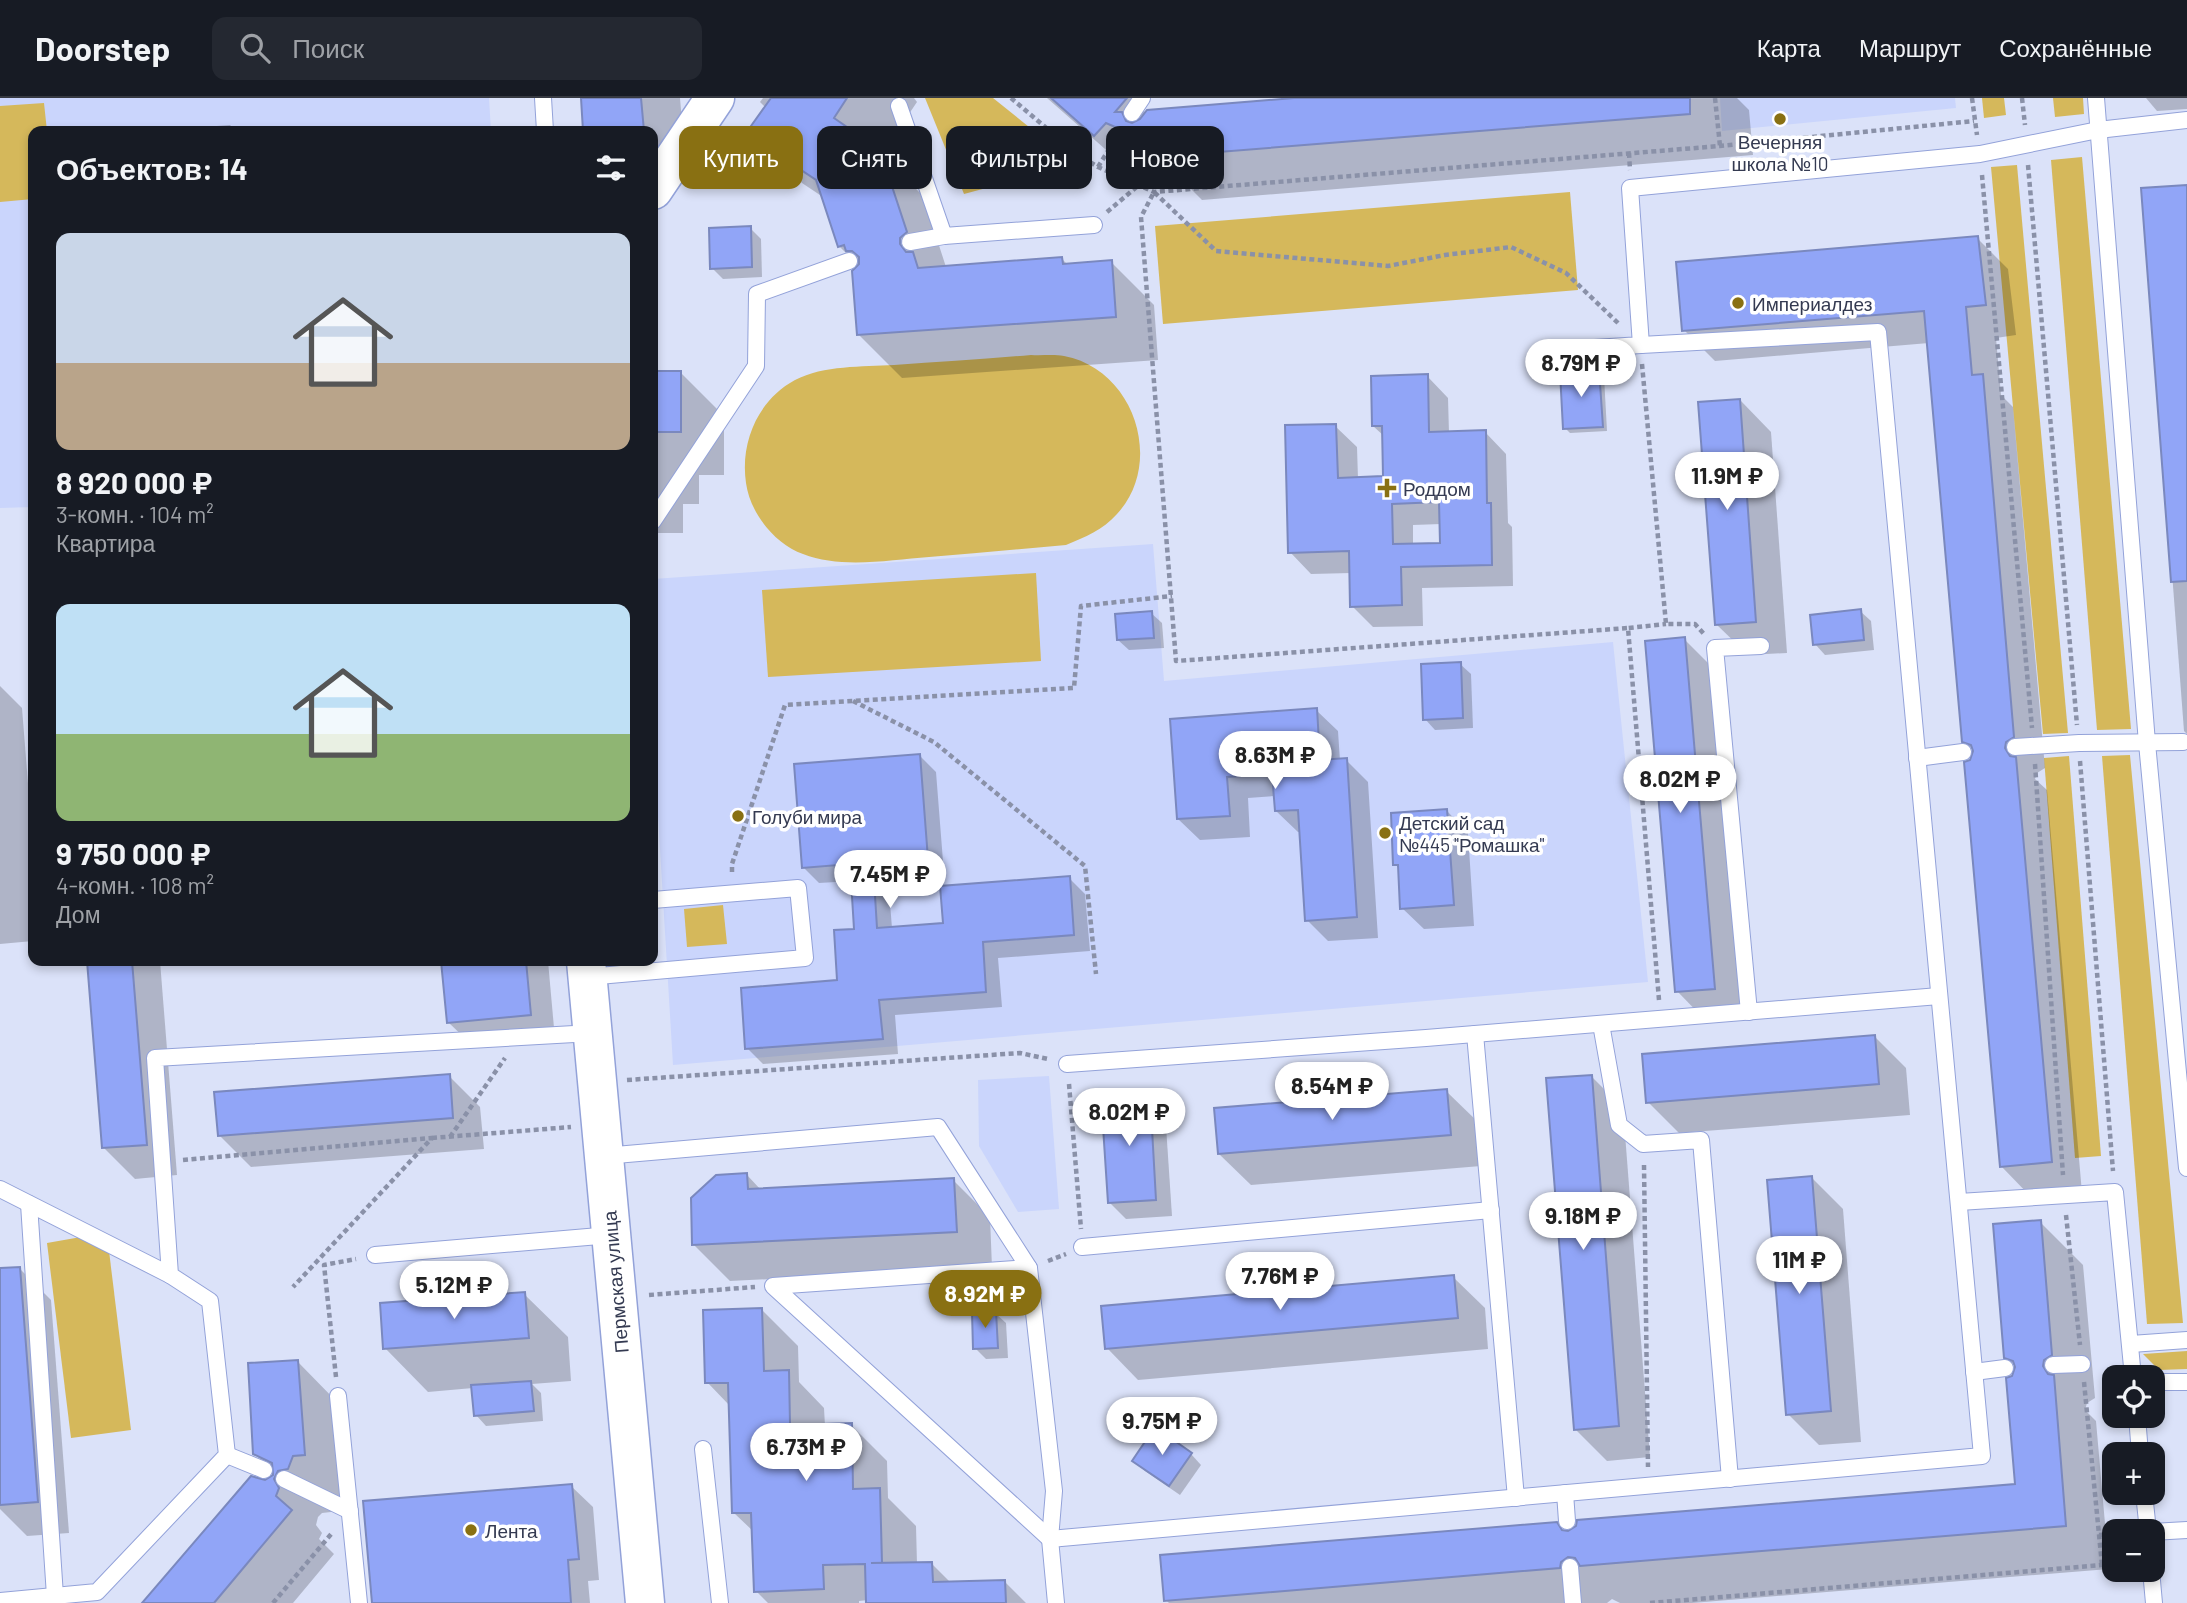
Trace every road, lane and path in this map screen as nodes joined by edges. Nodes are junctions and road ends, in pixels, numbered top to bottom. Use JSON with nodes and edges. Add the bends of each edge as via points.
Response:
{"nodes":[{"id":1,"x":543,"y":98,"type":"edge"},
{"id":2,"x":715,"y":98,"type":"edge"},
{"id":3,"x":1011,"y":98,"type":"edge"},
{"id":4,"x":1142,"y":98,"type":"edge"},
{"id":5,"x":1715,"y":98,"type":"edge"},
{"id":6,"x":1972,"y":98,"type":"edge"},
{"id":7,"x":2022,"y":98,"type":"edge"},
{"id":8,"x":2096,"y":98,"type":"edge"},
{"id":9,"x":899,"y":106,"type":"dead end"},
{"id":10,"x":1132,"y":113,"type":"dead end"},
{"id":11,"x":2187,"y":120,"type":"edge"},
{"id":12,"x":1974,"y":121,"type":"junction"},
{"id":13,"x":545,"y":126,"type":"edge"},
{"id":14,"x":2098,"y":130,"type":"junction"},
{"id":15,"x":2026,"y":143,"type":"junction"},
{"id":16,"x":1720,"y":146,"type":"junction"},
{"id":17,"x":1980,"y":154,"type":"junction"},
{"id":18,"x":1106,"y":155,"type":"edge"},
{"id":19,"x":1098,"y":167,"type":"junction"},
{"id":20,"x":1106,"y":171,"type":"edge"},
{"id":21,"x":658,"y":183,"type":"edge"},
{"id":22,"x":1134,"y":189,"type":"edge"},
{"id":23,"x":1148,"y":189,"type":"edge"},
{"id":24,"x":1154,"y":192,"type":"junction"},
{"id":25,"x":1094,"y":225,"type":"joint"},
{"id":26,"x":944,"y":236,"type":"junction"},
{"id":27,"x":910,"y":242,"type":"dead end"},
{"id":28,"x":849,"y":261,"type":"dead end"},
{"id":29,"x":1641,"y":345,"type":"junction"},
{"id":30,"x":1548,"y":351,"type":"dead end"},
{"id":31,"x":658,"y":513,"type":"edge"},
{"id":32,"x":1172,"y":596,"type":"junction"},
{"id":33,"x":1666,"y":624,"type":"junction"},
{"id":34,"x":1628,"y":628,"type":"junction"},
{"id":35,"x":1761,"y":646,"type":"dead end"},
{"id":36,"x":1716,"y":648,"type":"junction"},
{"id":37,"x":853,"y":701,"type":"junction"},
{"id":38,"x":2183,"y":741,"type":"dead end"},
{"id":39,"x":2078,"y":743,"type":"junction"},
{"id":40,"x":2147,"y":743,"type":"junction"},
{"id":41,"x":2034,"y":746,"type":"junction"},
{"id":42,"x":2015,"y":747,"type":"dead end"},
{"id":43,"x":1963,"y":752,"type":"dead end"},
{"id":44,"x":1917,"y":758,"type":"junction"},
{"id":45,"x":731,"y":893,"type":"junction"},
{"id":46,"x":658,"y":900,"type":"edge"},
{"id":47,"x":658,"y":965,"type":"edge"},
{"id":48,"x":646,"y":966,"type":"edge"},
{"id":49,"x":586,"y":969,"type":"edge"},
{"id":50,"x":1096,"y":974,"type":"dead end"},
{"id":51,"x":1940,"y":996,"type":"junction"},
{"id":52,"x":1749,"y":1012,"type":"junction"},
{"id":53,"x":1661,"y":1019,"type":"junction"},
{"id":54,"x":1601,"y":1024,"type":"junction"},
{"id":55,"x":592,"y":1033,"type":"junction"},
{"id":56,"x":1475,"y":1034,"type":"junction"},
{"id":57,"x":520,"y":1037,"type":"junction"},
{"id":58,"x":1067,"y":1063,"type":"junction"},
{"id":59,"x":620,"y":1080,"type":"dead end"},
{"id":60,"x":450,"y":1137,"type":"junction"},
{"id":61,"x":432,"y":1138,"type":"junction"},
{"id":62,"x":602,"y":1140,"type":"junction"},
{"id":63,"x":1643,"y":1144,"type":"junction"},
{"id":64,"x":162,"y":1161,"type":"junction"},
{"id":65,"x":2187,"y":1168,"type":"edge"},
{"id":66,"x":0,"y":1189,"type":"edge"},
{"id":67,"x":2115,"y":1192,"type":"junction"},
{"id":68,"x":2064,"y":1195,"type":"junction"},
{"id":69,"x":1959,"y":1202,"type":"junction"},
{"id":70,"x":29,"y":1204,"type":"junction"},
{"id":71,"x":1491,"y":1210,"type":"junction"},
{"id":72,"x":611,"y":1234,"type":"junction"},
{"id":73,"x":1083,"y":1247,"type":"junction"},
{"id":74,"x":375,"y":1255,"type":"joint"},
{"id":75,"x":1029,"y":1268,"type":"junction"},
{"id":76,"x":170,"y":1275,"type":"junction"},
{"id":77,"x":293,"y":1287,"type":"dead end"},
{"id":78,"x":728,"y":1289,"type":"dead end"},
{"id":79,"x":691,"y":1292,"type":"dead end"},
{"id":80,"x":2187,"y":1340,"type":"edge"},
{"id":81,"x":2131,"y":1344,"type":"junction"},
{"id":82,"x":2082,"y":1364,"type":"junction"},
{"id":83,"x":2053,"y":1365,"type":"dead end"},
{"id":84,"x":2132,"y":1365,"type":"edge"},
{"id":85,"x":2005,"y":1368,"type":"dead end"},
{"id":86,"x":1974,"y":1372,"type":"junction"},
{"id":87,"x":2165,"y":1382,"type":"edge"},
{"id":88,"x":2187,"y":1382,"type":"edge"},
{"id":89,"x":338,"y":1396,"type":"joint"},
{"id":90,"x":703,"y":1449,"type":"dead end"},
{"id":91,"x":227,"y":1455,"type":"junction"},
{"id":92,"x":264,"y":1470,"type":"dead end"},
{"id":93,"x":284,"y":1479,"type":"dead end"},
{"id":94,"x":1730,"y":1479,"type":"junction"},
{"id":95,"x":1648,"y":1486,"type":"junction"},
{"id":96,"x":1565,"y":1493,"type":"junction"},
{"id":97,"x":1517,"y":1498,"type":"junction"},
{"id":98,"x":350,"y":1511,"type":"junction"},
{"id":99,"x":1567,"y":1521,"type":"dead end"},
{"id":100,"x":2187,"y":1530,"type":"edge"},
{"id":101,"x":2165,"y":1531,"type":"edge"},
{"id":102,"x":2099,"y":1535,"type":"junction"},
{"id":103,"x":2102,"y":1535,"type":"edge"},
{"id":104,"x":1051,"y":1539,"type":"junction"},
{"id":105,"x":2102,"y":1565,"type":"joint"},
{"id":106,"x":1570,"y":1567,"type":"dead end"},
{"id":107,"x":2152,"y":1582,"type":"edge"},
{"id":108,"x":55,"y":1596,"type":"junction"},
{"id":109,"x":100,"y":1597,"type":"edge"},
{"id":110,"x":0,"y":1601,"type":"edge"},
{"id":111,"x":272,"y":1603,"type":"edge"},
{"id":112,"x":359,"y":1603,"type":"edge"},
{"id":113,"x":645,"y":1603,"type":"edge"},
{"id":114,"x":720,"y":1603,"type":"edge"},
{"id":115,"x":1056,"y":1603,"type":"edge"},
{"id":116,"x":1573,"y":1603,"type":"edge"},
{"id":117,"x":1650,"y":1603,"type":"edge"},
{"id":118,"x":2154,"y":1603,"type":"edge"}],
"edges":[{"from":1,"to":13,"type":"lane"},
{"from":2,"to":21,"type":"street"},
{"from":3,"to":19,"type":"path"},
{"from":4,"to":10,"type":"lane"},
{"from":5,"to":16,"type":"path"},
{"from":6,"to":12,"type":"path"},
{"from":7,"to":15,"type":"path"},
{"from":8,"to":14,"type":"lane"},
{"from":9,"to":26,"type":"lane"},
{"from":11,"to":14,"type":"lane"},
{"from":12,"to":16,"type":"path"},
{"from":12,"to":17,"type":"path"},
{"from":14,"to":15,"type":"lane"},
{"from":14,"to":40,"type":"lane"},
{"from":15,"to":17,"type":"lane"},
{"from":15,"to":39,"type":"path"},
{"from":16,"to":24,"type":"path"},
{"from":17,"to":29,"type":"lane","via":[[1630,188]]},
{"from":17,"to":41,"type":"path"},
{"from":18,"to":19,"type":"path"},
{"from":19,"to":20,"type":"path"},
{"from":22,"to":25,"type":"path"},
{"from":23,"to":24,"type":"path"},
{"from":24,"to":29,"type":"path","via":[[1216,251],[1388,266],[1511,247],[1566,273]]},
{"from":24,"to":32,"type":"path","via":[[1141,217]]},
{"from":25,"to":26,"type":"lane"},
{"from":26,"to":27,"type":"lane"},
{"from":28,"to":31,"type":"lane","via":[[757,294],[755,366]]},
{"from":29,"to":30,"type":"lane"},
{"from":29,"to":33,"type":"path"},
{"from":29,"to":44,"type":"lane","via":[[1878,332]]},
{"from":32,"to":34,"type":"path","via":[[1176,661]]},
{"from":32,"to":37,"type":"path","via":[[1081,606],[1074,688]]},
{"from":33,"to":34,"type":"path"},
{"from":33,"to":36,"type":"path","via":[[1695,624]]},
{"from":34,"to":53,"type":"path"},
{"from":35,"to":36,"type":"lane"},
{"from":36,"to":52,"type":"lane"},
{"from":37,"to":45,"type":"path","via":[[785,705],[732,864]]},
{"from":37,"to":50,"type":"path","via":[[934,742],[1085,866]]},
{"from":38,"to":40,"type":"lane"},
{"from":39,"to":40,"type":"lane"},
{"from":39,"to":41,"type":"lane"},
{"from":39,"to":67,"type":"path"},
{"from":40,"to":65,"type":"lane"},
{"from":41,"to":42,"type":"lane"},
{"from":41,"to":68,"type":"path"},
{"from":43,"to":44,"type":"lane"},
{"from":44,"to":51,"type":"lane"},
{"from":45,"to":46,"type":"lane"},
{"from":45,"to":47,"type":"lane","via":[[798,888],[805,958]]},
{"from":48,"to":49,"type":"lane"},
{"from":49,"to":55,"type":"street","name":"Пермская улица"},
{"from":51,"to":52,"type":"lane"},
{"from":51,"to":69,"type":"lane"},
{"from":52,"to":53,"type":"lane"},
{"from":53,"to":54,"type":"lane"},
{"from":54,"to":56,"type":"lane"},
{"from":54,"to":63,"type":"lane","via":[[1619,1125]]},
{"from":55,"to":57,"type":"lane"},
{"from":55,"to":62,"type":"street","name":"Пермская улица"},
{"from":56,"to":58,"type":"lane"},
{"from":56,"to":71,"type":"lane"},
{"from":57,"to":60,"type":"path"},
{"from":57,"to":64,"type":"lane","via":[[155,1058]]},
{"from":58,"to":59,"type":"path","via":[[1020,1053]]},
{"from":58,"to":73,"type":"path"},
{"from":60,"to":61,"type":"path"},
{"from":60,"to":62,"type":"path"},
{"from":61,"to":64,"type":"path"},
{"from":61,"to":77,"type":"path"},
{"from":62,"to":72,"type":"street","name":"Пермская улица"},
{"from":62,"to":75,"type":"lane","via":[[938,1127]]},
{"from":63,"to":94,"type":"lane","via":[[1701,1140]]},
{"from":63,"to":95,"type":"path"},
{"from":64,"to":76,"type":"lane"},
{"from":66,"to":70,"type":"lane"},
{"from":67,"to":68,"type":"lane"},
{"from":67,"to":81,"type":"lane"},
{"from":68,"to":69,"type":"lane"},
{"from":68,"to":82,"type":"path"},
{"from":69,"to":86,"type":"lane"},
{"from":70,"to":76,"type":"lane"},
{"from":70,"to":108,"type":"lane"},
{"from":71,"to":73,"type":"lane"},
{"from":71,"to":97,"type":"lane"},
{"from":72,"to":74,"type":"lane"},
{"from":72,"to":113,"type":"street","name":"Пермская улица"},
{"from":73,"to":75,"type":"path"},
{"from":74,"to":89,"type":"path","via":[[324,1265]]},
{"from":75,"to":104,"type":"lane","via":[[1054,1490]]},
{"from":75,"to":104,"type":"lane","via":[[774,1286]]},
{"from":76,"to":91,"type":"lane","via":[[210,1301]]},
{"from":78,"to":79,"type":"path"},
{"from":80,"to":81,"type":"lane"},
{"from":81,"to":84,"type":"lane"},
{"from":82,"to":83,"type":"lane"},
{"from":82,"to":102,"type":"path"},
{"from":85,"to":86,"type":"lane"},
{"from":86,"to":94,"type":"lane","via":[[1982,1456]]},
{"from":87,"to":88,"type":"lane"},
{"from":89,"to":98,"type":"lane"},
{"from":90,"to":114,"type":"lane"},
{"from":91,"to":92,"type":"lane"},
{"from":91,"to":109,"type":"lane"},
{"from":93,"to":98,"type":"lane"},
{"from":94,"to":95,"type":"lane"},
{"from":95,"to":96,"type":"lane"},
{"from":96,"to":97,"type":"lane"},
{"from":96,"to":99,"type":"lane"},
{"from":97,"to":104,"type":"lane"},
{"from":98,"to":111,"type":"path"},
{"from":98,"to":112,"type":"lane"},
{"from":100,"to":101,"type":"lane"},
{"from":102,"to":103,"type":"path"},
{"from":102,"to":105,"type":"path"},
{"from":104,"to":115,"type":"lane"},
{"from":105,"to":117,"type":"path"},
{"from":106,"to":116,"type":"lane"},
{"from":107,"to":118,"type":"lane"},
{"from":108,"to":109,"type":"lane"},
{"from":108,"to":110,"type":"lane"}]}
